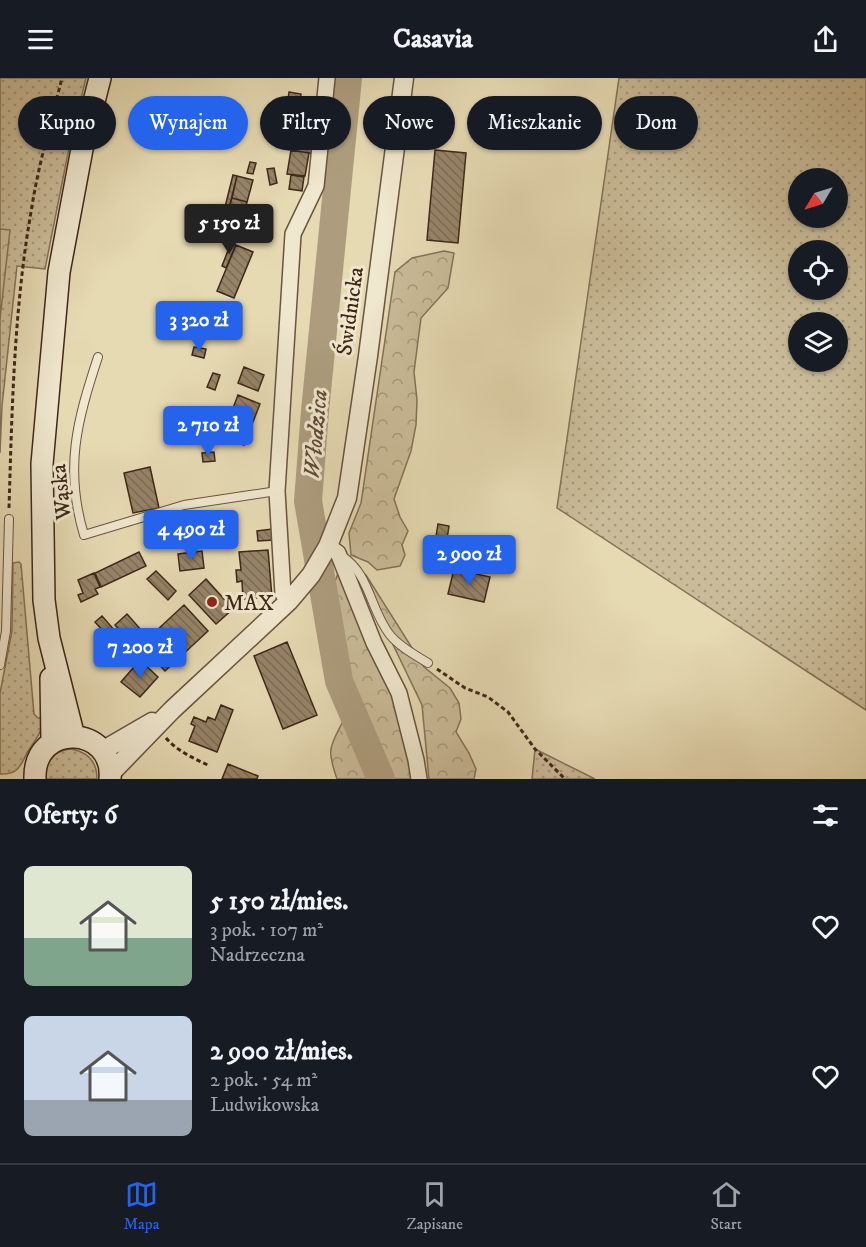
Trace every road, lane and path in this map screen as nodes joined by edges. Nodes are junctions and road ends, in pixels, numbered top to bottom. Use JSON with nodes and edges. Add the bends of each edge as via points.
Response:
{"nodes":[{"id":1,"x":100,"y":78,"type":"edge"},
{"id":2,"x":327,"y":78,"type":"edge"},
{"id":3,"x":404,"y":78,"type":"edge"},
{"id":4,"x":61,"y":79,"type":"edge"},
{"id":5,"x":98,"y":357,"type":"dead end"},
{"id":6,"x":277,"y":491,"type":"junction"},
{"id":7,"x":9,"y":519,"type":"joint"},
{"id":8,"x":331,"y":550,"type":"junction"},
{"id":9,"x":289,"y":601,"type":"junction"},
{"id":10,"x":49,"y":638,"type":"junction"},
{"id":11,"x":428,"y":663,"type":"joint"},
{"id":12,"x":0,"y":665,"type":"edge"},
{"id":13,"x":172,"y":710,"type":"junction"},
{"id":14,"x":156,"y":727,"type":"junction"},
{"id":15,"x":74,"y":737,"type":"junction"},
{"id":16,"x":52,"y":742,"type":"junction"},
{"id":17,"x":102,"y":751,"type":"junction"},
{"id":18,"x":210,"y":766,"type":"dead end"},
{"id":19,"x":110,"y":776,"type":"edge"},
{"id":20,"x":35,"y":779,"type":"edge"},
{"id":21,"x":419,"y":779,"type":"edge"},
{"id":22,"x":565,"y":779,"type":"edge"}],
"edges":[{"from":1,"to":10,"type":"main road","via":[[59,272],[42,464],[44,600]]},
{"from":2,"to":6,"type":"street","via":[[316,186],[293,234]]},
{"from":3,"to":8,"type":"street","name":"Świdnicka","via":[[347,498]]},
{"from":4,"to":7,"type":"path","via":[[30,212],[14,369]]},
{"from":5,"to":6,"type":"lane","name":"Wąska","via":[[82,407],[72,464],[77,513],[84,535],[184,505]]},
{"from":6,"to":9,"type":"street","via":[[283,594]]},
{"from":7,"to":12,"type":"lane","via":[[6,631]]},
{"from":8,"to":9,"type":"street","name":"Świdnicka"},
{"from":8,"to":11,"type":"lane","via":[[351,561],[363,578],[390,636]]},
{"from":8,"to":21,"type":"street","via":[[399,693]]},
{"from":9,"to":13,"type":"street","name":"Świdnicka"},
{"from":10,"to":15,"type":"main road"},
{"from":10,"to":16,"type":"main road"},
{"from":11,"to":22,"type":"path","via":[[508,712],[535,749]]},
{"from":13,"to":14,"type":"street"},
{"from":13,"to":17,"type":"street"},
{"from":14,"to":18,"type":"path","via":[[170,743]]},
{"from":14,"to":19,"type":"street"},
{"from":15,"to":16,"type":"main road"},
{"from":15,"to":17,"type":"main road","via":[[88,740]]},
{"from":16,"to":20,"type":"main road","via":[[38,759]]},
{"from":17,"to":19,"type":"main road"}]}
